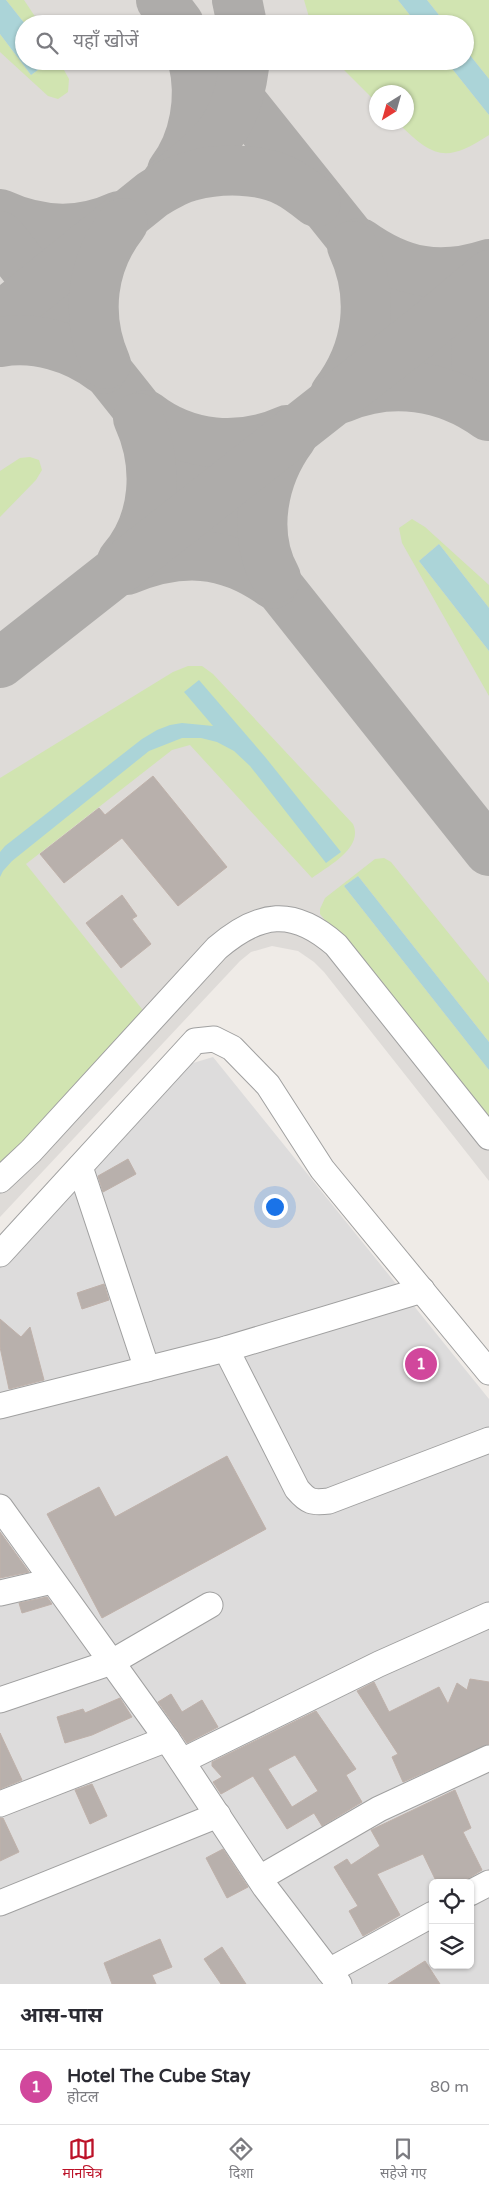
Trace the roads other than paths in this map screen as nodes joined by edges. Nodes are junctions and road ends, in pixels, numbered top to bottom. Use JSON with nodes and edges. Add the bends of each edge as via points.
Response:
{"nodes":[{"id":1,"x":489,"y":1137,"type":"edge"},
{"id":2,"x":80,"y":1167,"type":"junction"},
{"id":3,"x":0,"y":1180,"type":"edge"},
{"id":4,"x":0,"y":1254,"type":"edge"},
{"id":5,"x":422,"y":1290,"type":"junction"},
{"id":6,"x":226,"y":1349,"type":"junction"},
{"id":7,"x":147,"y":1368,"type":"junction"},
{"id":8,"x":489,"y":1372,"type":"edge"},
{"id":9,"x":0,"y":1406,"type":"edge"},
{"id":10,"x":489,"y":1440,"type":"edge"},
{"id":11,"x":0,"y":1507,"type":"edge"},
{"id":12,"x":8,"y":1532,"type":"edge"},
{"id":13,"x":52,"y":1580,"type":"junction"},
{"id":14,"x":0,"y":1593,"type":"edge"},
{"id":15,"x":210,"y":1605,"type":"dead end"},
{"id":16,"x":489,"y":1615,"type":"edge"},
{"id":17,"x":112,"y":1662,"type":"junction"},
{"id":18,"x":0,"y":1700,"type":"edge"},
{"id":19,"x":167,"y":1739,"type":"junction"},
{"id":20,"x":489,"y":1758,"type":"edge"},
{"id":21,"x":182,"y":1761,"type":"junction"},
{"id":22,"x":0,"y":1804,"type":"edge"},
{"id":23,"x":218,"y":1815,"type":"junction"},
{"id":24,"x":260,"y":1878,"type":"junction"},
{"id":25,"x":489,"y":1883,"type":"edge"},
{"id":26,"x":474,"y":1891,"type":"edge"},
{"id":27,"x":0,"y":1903,"type":"edge"},
{"id":28,"x":429,"y":1917,"type":"edge"},
{"id":29,"x":334,"y":1977,"type":"edge"}],
"edges":[{"from":1,"to":3,"type":"street","via":[[336,945],[322,932],[305,924],[287,918],[268,918],[234,934],[218,948]]},
{"from":2,"to":4,"type":"street"},
{"from":2,"to":5,"type":"street","via":[[195,1041],[214,1038],[232,1048],[268,1085],[322,1169]]},
{"from":2,"to":7,"type":"street"},
{"from":5,"to":6,"type":"street"},
{"from":5,"to":8,"type":"street"},
{"from":6,"to":7,"type":"street"},
{"from":6,"to":10,"type":"street","via":[[297,1488],[305,1498],[315,1503],[329,1501]]},
{"from":7,"to":9,"type":"street"},
{"from":11,"to":12,"type":"street"},
{"from":12,"to":13,"type":"street"},
{"from":13,"to":14,"type":"street"},
{"from":13,"to":17,"type":"street"},
{"from":15,"to":17,"type":"street"},
{"from":16,"to":21,"type":"street","via":[[379,1664]]},
{"from":17,"to":18,"type":"street"},
{"from":17,"to":19,"type":"street"},
{"from":19,"to":21,"type":"street"},
{"from":19,"to":22,"type":"street"},
{"from":20,"to":24,"type":"street","via":[[379,1809]]},
{"from":21,"to":23,"type":"street"},
{"from":23,"to":24,"type":"street"},
{"from":23,"to":27,"type":"street"},
{"from":24,"to":29,"type":"street"},
{"from":25,"to":26,"type":"street"},
{"from":28,"to":29,"type":"street"}]}
